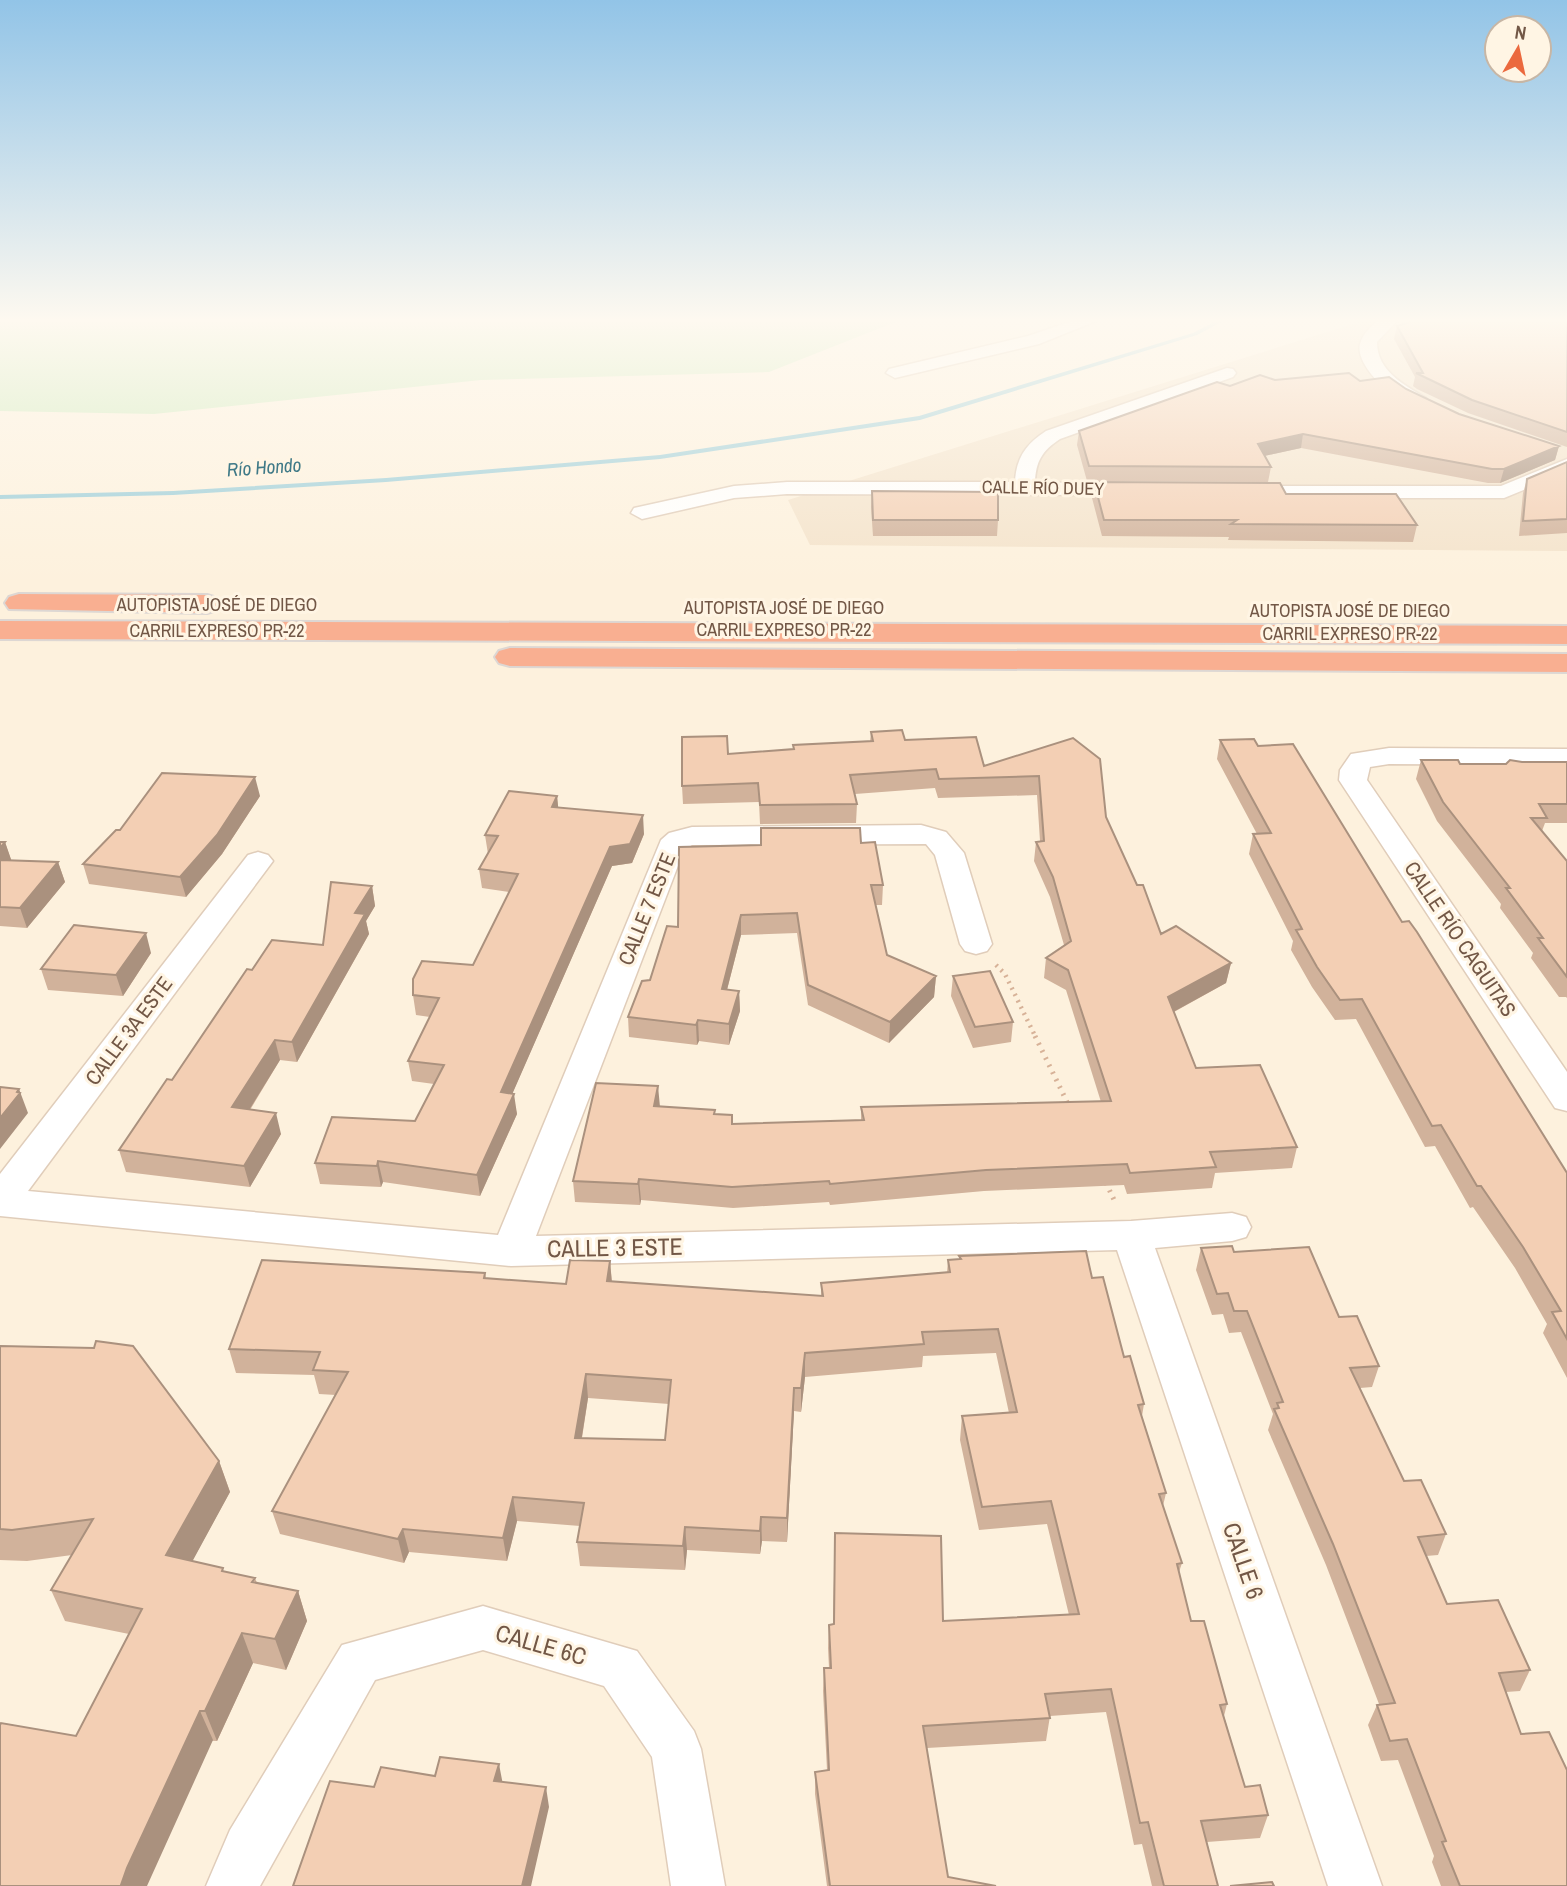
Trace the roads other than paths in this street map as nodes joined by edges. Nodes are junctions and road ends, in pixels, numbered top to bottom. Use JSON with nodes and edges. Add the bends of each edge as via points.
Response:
{"nodes":[{"id":1,"x":1132,"y":407,"type":"edge"},
{"id":2,"x":1563,"y":457,"type":"edge"},
{"id":3,"x":1307,"y":472,"type":"dead end"},
{"id":4,"x":1025,"y":487,"type":"junction"},
{"id":5,"x":1158,"y":490,"type":"edge"},
{"id":6,"x":1225,"y":491,"type":"edge"},
{"id":7,"x":1319,"y":493,"type":"junction"},
{"id":8,"x":642,"y":513,"type":"dead end"},
{"id":9,"x":0,"y":603,"type":"edge"},
{"id":10,"x":1567,"y":612,"type":"edge"},
{"id":11,"x":0,"y":630,"type":"edge"},
{"id":12,"x":1567,"y":635,"type":"edge"},
{"id":13,"x":0,"y":655,"type":"edge"},
{"id":14,"x":1567,"y":663,"type":"edge"},
{"id":15,"x":1567,"y":757,"type":"edge"},
{"id":16,"x":258,"y":861,"type":"dead end"},
{"id":17,"x":976,"y":944,"type":"road end"},
{"id":18,"x":1567,"y":1099,"type":"edge"},
{"id":19,"x":0,"y":1202,"type":"edge"},
{"id":20,"x":1232,"y":1227,"type":"dead end"},
{"id":21,"x":1131,"y":1235,"type":"junction"},
{"id":22,"x":511,"y":1251,"type":"junction"},
{"id":23,"x":233,"y":1886,"type":"edge"},
{"id":24,"x":698,"y":1886,"type":"edge"},
{"id":25,"x":1355,"y":1886,"type":"edge"}],
"edges":[{"from":1,"to":4,"type":"street","via":[[1039,443],[1025,460]]},
{"from":2,"to":7,"type":"street","via":[[1504,492]]},
{"from":3,"to":7,"type":"street"},
{"from":4,"to":5,"type":"street","name":"CALLE RÍO DUEY"},
{"from":4,"to":8,"type":"street","name":"CALLE RÍO DUEY","via":[[786,488],[734,492]]},
{"from":6,"to":7,"type":"street"},
{"from":9,"to":10,"type":"highway","name":"AUTOPISTA JOSÉ DE DIEGO"},
{"from":11,"to":12,"type":"highway","name":"CARRIL EXPRESO PR-22"},
{"from":13,"to":14,"type":"highway"},
{"from":15,"to":18,"type":"street","name":"CALLE RÍO CAGUITAS","via":[[1390,756],[1361,760],[1353,780]]},
{"from":16,"to":19,"type":"street","name":"CALLE 3A ESTE"},
{"from":17,"to":22,"type":"street","name":"CALLE 7 ESTE","via":[[949,853],[936,838],[921,834],[679,839],[671,846]]},
{"from":19,"to":22,"type":"street","name":"CALLE 3 ESTE"},
{"from":20,"to":21,"type":"street","name":"CALLE 3 ESTE"},
{"from":21,"to":22,"type":"street","name":"CALLE 3 ESTE"},
{"from":21,"to":25,"type":"street","name":"CALLE 6"},
{"from":23,"to":24,"type":"street","name":"CALLE 6C","via":[[249,1849],[359,1661],[483,1628],[620,1667],[676,1749]]}]}
